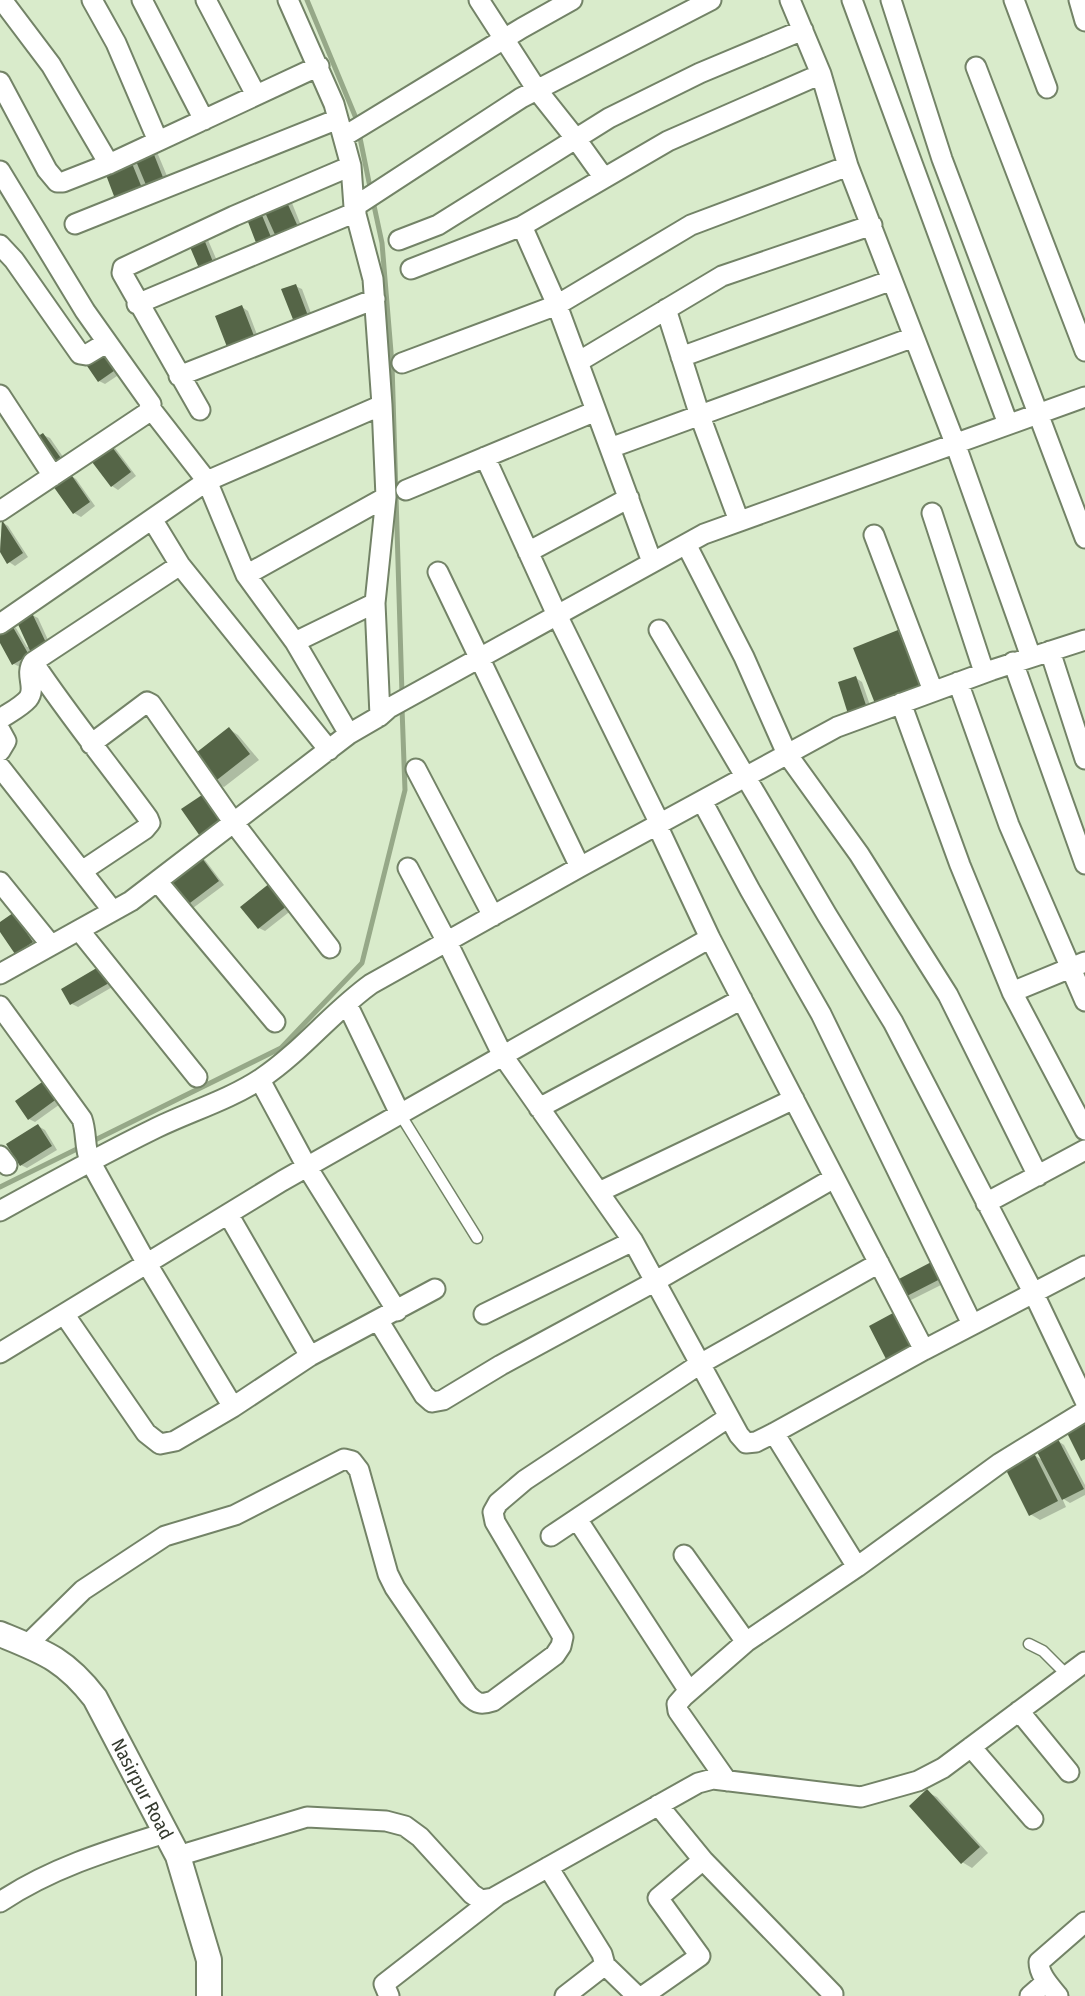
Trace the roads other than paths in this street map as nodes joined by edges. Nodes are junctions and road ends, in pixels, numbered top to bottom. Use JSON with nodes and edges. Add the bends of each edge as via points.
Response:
{"nodes":[{"id":1,"x":2,"y":0,"type":"edge"},
{"id":2,"x":92,"y":0,"type":"edge"},
{"id":3,"x":142,"y":0,"type":"edge"},
{"id":4,"x":206,"y":0,"type":"edge"},
{"id":5,"x":479,"y":0,"type":"edge"},
{"id":6,"x":572,"y":0,"type":"edge"},
{"id":7,"x":711,"y":0,"type":"edge"},
{"id":8,"x":790,"y":0,"type":"edge"},
{"id":9,"x":852,"y":0,"type":"edge"},
{"id":10,"x":891,"y":0,"type":"edge"},
{"id":11,"x":1014,"y":0,"type":"edge"},
{"id":12,"x":1079,"y":0,"type":"edge"},
{"id":13,"x":292,"y":2,"type":"edge"},
{"id":14,"x":1085,"y":21,"type":"edge"},
{"id":15,"x":803,"y":30,"type":"junction"},
{"id":16,"x":505,"y":38,"type":"junction"},
{"id":17,"x":319,"y":66,"type":"junction"},
{"id":18,"x":976,"y":68,"type":"dead end"},
{"id":19,"x":821,"y":74,"type":"junction"},
{"id":20,"x":0,"y":82,"type":"edge"},
{"id":21,"x":1047,"y":88,"type":"dead end"},
{"id":22,"x":537,"y":90,"type":"junction"},
{"id":23,"x":256,"y":95,"type":"junction"},
{"id":24,"x":204,"y":120,"type":"junction"},
{"id":25,"x":348,"y":128,"type":"junction"},
{"id":26,"x":576,"y":139,"type":"junction"},
{"id":27,"x":159,"y":141,"type":"junction"},
{"id":28,"x":109,"y":164,"type":"junction"},
{"id":29,"x":351,"y":166,"type":"junction"},
{"id":30,"x":848,"y":166,"type":"junction"},
{"id":31,"x":0,"y":171,"type":"edge"},
{"id":32,"x":604,"y":178,"type":"junction"},
{"id":33,"x":356,"y":208,"type":"junction"},
{"id":34,"x":75,"y":224,"type":"dead end"},
{"id":35,"x":872,"y":225,"type":"junction"},
{"id":36,"x":523,"y":226,"type":"junction"},
{"id":37,"x":399,"y":240,"type":"dead end"},
{"id":38,"x":0,"y":245,"type":"edge"},
{"id":39,"x":411,"y":270,"type":"dead end"},
{"id":40,"x":892,"y":279,"type":"junction"},
{"id":41,"x":375,"y":299,"type":"junction"},
{"id":42,"x":137,"y":304,"type":"junction"},
{"id":43,"x":557,"y":305,"type":"junction"},
{"id":44,"x":666,"y":309,"type":"junction"},
{"id":45,"x":914,"y":337,"type":"junction"},
{"id":46,"x":106,"y":343,"type":"junction"},
{"id":47,"x":1085,"y":351,"type":"edge"},
{"id":48,"x":681,"y":357,"type":"junction"},
{"id":49,"x":578,"y":362,"type":"junction"},
{"id":50,"x":402,"y":363,"type":"dead end"},
{"id":51,"x":179,"y":376,"type":"junction"},
{"id":52,"x":0,"y":395,"type":"edge"},
{"id":53,"x":1085,"y":397,"type":"edge"},
{"id":54,"x":382,"y":405,"type":"junction"},
{"id":55,"x":151,"y":409,"type":"junction"},
{"id":56,"x":200,"y":410,"type":"dead end"},
{"id":57,"x":596,"y":411,"type":"junction"},
{"id":58,"x":1039,"y":414,"type":"junction"},
{"id":59,"x":700,"y":416,"type":"junction"},
{"id":60,"x":1008,"y":424,"type":"junction"},
{"id":61,"x":955,"y":443,"type":"junction"},
{"id":62,"x":610,"y":448,"type":"junction"},
{"id":63,"x":485,"y":457,"type":"junction"},
{"id":64,"x":53,"y":475,"type":"junction"},
{"id":65,"x":206,"y":481,"type":"junction"},
{"id":66,"x":406,"y":490,"type":"dead end"},
{"id":67,"x":386,"y":497,"type":"junction"},
{"id":68,"x":629,"y":498,"type":"junction"},
{"id":69,"x":0,"y":512,"type":"edge"},
{"id":70,"x":932,"y":513,"type":"dead end"},
{"id":71,"x":152,"y":519,"type":"junction"},
{"id":72,"x":739,"y":521,"type":"junction"},
{"id":73,"x":874,"y":535,"type":"dead end"},
{"id":74,"x":1085,"y":538,"type":"edge"},
{"id":75,"x":686,"y":544,"type":"junction"},
{"id":76,"x":528,"y":552,"type":"junction"},
{"id":77,"x":652,"y":562,"type":"junction"},
{"id":78,"x":180,"y":565,"type":"junction"},
{"id":79,"x":438,"y":572,"type":"dead end"},
{"id":80,"x":246,"y":576,"type":"junction"},
{"id":81,"x":375,"y":603,"type":"junction"},
{"id":82,"x":557,"y":615,"type":"junction"},
{"id":83,"x":0,"y":624,"type":"edge"},
{"id":84,"x":659,"y":630,"type":"dead end"},
{"id":85,"x":1085,"y":640,"type":"edge"},
{"id":86,"x":295,"y":642,"type":"junction"},
{"id":87,"x":1050,"y":651,"type":"junction"},
{"id":88,"x":478,"y":659,"type":"junction"},
{"id":89,"x":1022,"y":660,"type":"junction"},
{"id":90,"x":33,"y":662,"type":"junction"},
{"id":91,"x":984,"y":672,"type":"junction"},
{"id":92,"x":958,"y":682,"type":"junction"},
{"id":93,"x":933,"y":691,"type":"junction"},
{"id":94,"x":901,"y":703,"type":"junction"},
{"id":95,"x":384,"y":712,"type":"junction"},
{"id":96,"x":0,"y":719,"type":"edge"},
{"id":97,"x":0,"y":730,"type":"edge"},
{"id":98,"x":349,"y":734,"type":"junction"},
{"id":99,"x":91,"y":744,"type":"junction"},
{"id":100,"x":329,"y":750,"type":"junction"},
{"id":101,"x":0,"y":751,"type":"edge"},
{"id":102,"x":787,"y":754,"type":"junction"},
{"id":103,"x":1085,"y":759,"type":"edge"},
{"id":104,"x":0,"y":767,"type":"edge"},
{"id":105,"x":416,"y":769,"type":"dead end"},
{"id":106,"x":745,"y":777,"type":"junction"},
{"id":107,"x":702,"y":800,"type":"junction"},
{"id":108,"x":234,"y":823,"type":"junction"},
{"id":109,"x":660,"y":824,"type":"junction"},
{"id":110,"x":1085,"y":864,"type":"edge"},
{"id":111,"x":580,"y":867,"type":"junction"},
{"id":112,"x":408,"y":868,"type":"dead end"},
{"id":113,"x":82,"y":871,"type":"junction"},
{"id":114,"x":157,"y":881,"type":"junction"},
{"id":115,"x":0,"y":882,"type":"edge"},
{"id":116,"x":113,"y":911,"type":"junction"},
{"id":117,"x":493,"y":916,"type":"junction"},
{"id":118,"x":79,"y":930,"type":"junction"},
{"id":119,"x":710,"y":938,"type":"junction"},
{"id":120,"x":447,"y":942,"type":"junction"},
{"id":121,"x":51,"y":945,"type":"junction"},
{"id":122,"x":330,"y":948,"type":"dead end"},
{"id":123,"x":1078,"y":966,"type":"edge"},
{"id":124,"x":0,"y":974,"type":"edge"},
{"id":125,"x":1012,"y":992,"type":"junction"},
{"id":126,"x":742,"y":999,"type":"junction"},
{"id":127,"x":1085,"y":1002,"type":"edge"},
{"id":128,"x":346,"y":1004,"type":"junction"},
{"id":129,"x":0,"y":1006,"type":"edge"},
{"id":130,"x":275,"y":1022,"type":"dead end"},
{"id":131,"x":503,"y":1056,"type":"junction"},
{"id":132,"x":197,"y":1077,"type":"dead end"},
{"id":133,"x":260,"y":1080,"type":"junction"},
{"id":134,"x":794,"y":1099,"type":"junction"},
{"id":135,"x":539,"y":1108,"type":"junction"},
{"id":136,"x":400,"y":1114,"type":"junction"},
{"id":137,"x":1085,"y":1130,"type":"edge"},
{"id":138,"x":1085,"y":1150,"type":"edge"},
{"id":139,"x":88,"y":1155,"type":"junction"},
{"id":140,"x":307,"y":1167,"type":"junction"},
{"id":141,"x":1038,"y":1176,"type":"junction"},
{"id":142,"x":835,"y":1178,"type":"junction"},
{"id":143,"x":599,"y":1192,"type":"junction"},
{"id":144,"x":986,"y":1203,"type":"junction"},
{"id":145,"x":0,"y":1211,"type":"edge"},
{"id":146,"x":228,"y":1214,"type":"junction"},
{"id":147,"x":477,"y":1238,"type":"dead end"},
{"id":148,"x":633,"y":1241,"type":"junction"},
{"id":149,"x":147,"y":1264,"type":"junction"},
{"id":150,"x":879,"y":1264,"type":"junction"},
{"id":151,"x":1085,"y":1266,"type":"edge"},
{"id":152,"x":654,"y":1282,"type":"junction"},
{"id":153,"x":435,"y":1289,"type":"dead end"},
{"id":154,"x":1034,"y":1294,"type":"junction"},
{"id":155,"x":397,"y":1311,"type":"junction"},
{"id":156,"x":64,"y":1314,"type":"junction"},
{"id":157,"x":484,"y":1314,"type":"dead end"},
{"id":158,"x":379,"y":1320,"type":"junction"},
{"id":159,"x":972,"y":1324,"type":"junction"},
{"id":160,"x":924,"y":1350,"type":"junction"},
{"id":161,"x":0,"y":1353,"type":"edge"},
{"id":162,"x":310,"y":1356,"type":"junction"},
{"id":163,"x":700,"y":1364,"type":"junction"},
{"id":164,"x":1085,"y":1401,"type":"edge"},
{"id":165,"x":233,"y":1407,"type":"junction"},
{"id":166,"x":1085,"y":1411,"type":"edge"},
{"id":167,"x":729,"y":1416,"type":"junction"},
{"id":168,"x":775,"y":1433,"type":"junction"},
{"id":169,"x":577,"y":1519,"type":"junction"},
{"id":170,"x":551,"y":1536,"type":"dead end"},
{"id":171,"x":684,"y":1555,"type":"dead end"},
{"id":172,"x":857,"y":1567,"type":"junction"},
{"id":173,"x":0,"y":1634,"type":"edge"},
{"id":174,"x":746,"y":1642,"type":"junction"},
{"id":175,"x":1029,"y":1644,"type":"dead end"},
{"id":176,"x":27,"y":1645,"type":"junction"},
{"id":177,"x":1085,"y":1662,"type":"edge"},
{"id":178,"x":1067,"y":1675,"type":"junction"},
{"id":179,"x":690,"y":1691,"type":"junction"},
{"id":180,"x":1019,"y":1711,"type":"junction"},
{"id":181,"x":971,"y":1747,"type":"junction"},
{"id":182,"x":1069,"y":1772,"type":"dead end"},
{"id":183,"x":727,"y":1781,"type":"junction"},
{"id":184,"x":658,"y":1805,"type":"junction"},
{"id":185,"x":1033,"y":1819,"type":"dead end"},
{"id":186,"x":165,"y":1833,"type":"junction"},
{"id":187,"x":177,"y":1856,"type":"junction"},
{"id":188,"x":703,"y":1860,"type":"junction"},
{"id":189,"x":548,"y":1867,"type":"junction"},
{"id":190,"x":498,"y":1895,"type":"junction"},
{"id":191,"x":0,"y":1902,"type":"edge"},
{"id":192,"x":1085,"y":1922,"type":"edge"},
{"id":193,"x":605,"y":1965,"type":"junction"},
{"id":194,"x":1052,"y":1989,"type":"edge"},
{"id":195,"x":833,"y":1994,"type":"dead end"},
{"id":196,"x":209,"y":1996,"type":"edge"},
{"id":197,"x":389,"y":1996,"type":"edge"},
{"id":198,"x":565,"y":1996,"type":"edge"},
{"id":199,"x":637,"y":1996,"type":"edge"},
{"id":200,"x":643,"y":1996,"type":"edge"},
{"id":201,"x":1030,"y":1996,"type":"edge"}],
"edges":[{"from":1,"to":28,"type":"street","via":[[51,65]]},
{"from":2,"to":27,"type":"street"},
{"from":3,"to":24,"type":"street"},
{"from":4,"to":23,"type":"street"},
{"from":5,"to":16,"type":"street"},
{"from":6,"to":16,"type":"street"},
{"from":7,"to":22,"type":"street"},
{"from":8,"to":15,"type":"street"},
{"from":9,"to":60,"type":"street"},
{"from":10,"to":58,"type":"street","via":[[942,159]]},
{"from":11,"to":21,"type":"street"},
{"from":12,"to":14,"type":"street"},
{"from":13,"to":17,"type":"street"},
{"from":15,"to":19,"type":"street"},
{"from":15,"to":26,"type":"street","via":[[700,73]]},
{"from":16,"to":22,"type":"street"},
{"from":16,"to":25,"type":"street"},
{"from":17,"to":23,"type":"street"},
{"from":17,"to":25,"type":"street"},
{"from":18,"to":47,"type":"street"},
{"from":19,"to":30,"type":"street"},
{"from":19,"to":32,"type":"street","via":[[668,141]]},
{"from":20,"to":28,"type":"street","via":[[57,182]]},
{"from":22,"to":26,"type":"street"},
{"from":22,"to":33,"type":"street"},
{"from":23,"to":24,"type":"street"},
{"from":24,"to":27,"type":"street"},
{"from":25,"to":29,"type":"street"},
{"from":25,"to":34,"type":"street"},
{"from":26,"to":32,"type":"street"},
{"from":26,"to":37,"type":"street","via":[[438,225]]},
{"from":27,"to":28,"type":"street"},
{"from":29,"to":33,"type":"street"},
{"from":29,"to":42,"type":"street","via":[[127,265],[122,273]]},
{"from":30,"to":35,"type":"street"},
{"from":30,"to":43,"type":"street","via":[[691,225]]},
{"from":31,"to":46,"type":"street"},
{"from":32,"to":36,"type":"street"},
{"from":33,"to":41,"type":"street"},
{"from":33,"to":42,"type":"street"},
{"from":35,"to":40,"type":"street"},
{"from":35,"to":44,"type":"street","via":[[722,276]]},
{"from":36,"to":39,"type":"street"},
{"from":36,"to":43,"type":"street"},
{"from":38,"to":46,"type":"street","via":[[80,354]]},
{"from":40,"to":45,"type":"street"},
{"from":40,"to":48,"type":"street"},
{"from":41,"to":51,"type":"street"},
{"from":41,"to":54,"type":"street"},
{"from":42,"to":51,"type":"street"},
{"from":43,"to":49,"type":"street"},
{"from":43,"to":50,"type":"street"},
{"from":44,"to":48,"type":"street"},
{"from":44,"to":49,"type":"street"},
{"from":45,"to":59,"type":"street"},
{"from":45,"to":61,"type":"street"},
{"from":46,"to":55,"type":"street"},
{"from":48,"to":59,"type":"street"},
{"from":49,"to":57,"type":"street"},
{"from":51,"to":56,"type":"street"},
{"from":52,"to":64,"type":"street"},
{"from":53,"to":58,"type":"street"},
{"from":54,"to":65,"type":"street"},
{"from":54,"to":67,"type":"street"},
{"from":55,"to":64,"type":"street"},
{"from":55,"to":65,"type":"street"},
{"from":57,"to":62,"type":"street"},
{"from":57,"to":63,"type":"street"},
{"from":58,"to":60,"type":"street"},
{"from":58,"to":74,"type":"street"},
{"from":59,"to":62,"type":"street"},
{"from":59,"to":72,"type":"street"},
{"from":60,"to":61,"type":"street"},
{"from":61,"to":72,"type":"street"},
{"from":61,"to":89,"type":"street"},
{"from":62,"to":68,"type":"street"},
{"from":63,"to":66,"type":"street"},
{"from":63,"to":76,"type":"street"},
{"from":64,"to":69,"type":"street"},
{"from":65,"to":71,"type":"street"},
{"from":65,"to":80,"type":"street"},
{"from":67,"to":80,"type":"street"},
{"from":67,"to":81,"type":"street"},
{"from":68,"to":76,"type":"street"},
{"from":68,"to":77,"type":"street"},
{"from":70,"to":91,"type":"street"},
{"from":71,"to":78,"type":"street"},
{"from":71,"to":83,"type":"street"},
{"from":72,"to":75,"type":"street"},
{"from":73,"to":93,"type":"street"},
{"from":75,"to":77,"type":"street"},
{"from":75,"to":102,"type":"street"},
{"from":76,"to":82,"type":"street"},
{"from":77,"to":82,"type":"street"},
{"from":78,"to":90,"type":"street"},
{"from":78,"to":100,"type":"street"},
{"from":79,"to":88,"type":"street"},
{"from":80,"to":86,"type":"street"},
{"from":81,"to":86,"type":"street"},
{"from":81,"to":95,"type":"street"},
{"from":82,"to":88,"type":"street"},
{"from":82,"to":109,"type":"street"},
{"from":84,"to":106,"type":"street"},
{"from":85,"to":87,"type":"street"},
{"from":86,"to":98,"type":"street"},
{"from":87,"to":89,"type":"street"},
{"from":87,"to":103,"type":"street"},
{"from":88,"to":95,"type":"street"},
{"from":88,"to":111,"type":"street"},
{"from":89,"to":91,"type":"street"},
{"from":89,"to":110,"type":"street"},
{"from":90,"to":96,"type":"street","via":[[28,675],[30,697]]},
{"from":90,"to":99,"type":"street"},
{"from":91,"to":92,"type":"street"},
{"from":92,"to":93,"type":"street"},
{"from":92,"to":123,"type":"street","via":[[1009,825]]},
{"from":93,"to":94,"type":"street"},
{"from":94,"to":102,"type":"street","via":[[837,727]]},
{"from":94,"to":125,"type":"street"},
{"from":95,"to":98,"type":"street"},
{"from":97,"to":101,"type":"street","via":[[6,741]]},
{"from":98,"to":100,"type":"street"},
{"from":99,"to":108,"type":"street","via":[[147,702],[152,704]]},
{"from":99,"to":113,"type":"street","via":[[150,823]]},
{"from":100,"to":108,"type":"street"},
{"from":102,"to":106,"type":"street"},
{"from":102,"to":141,"type":"street","via":[[859,854],[947,995]]},
{"from":104,"to":113,"type":"street"},
{"from":105,"to":117,"type":"street"},
{"from":106,"to":107,"type":"street"},
{"from":106,"to":144,"type":"street","via":[[893,1022]]},
{"from":107,"to":109,"type":"street"},
{"from":107,"to":159,"type":"street","via":[[821,1014]]},
{"from":108,"to":114,"type":"street"},
{"from":108,"to":122,"type":"street"},
{"from":109,"to":111,"type":"street"},
{"from":109,"to":119,"type":"street"},
{"from":111,"to":117,"type":"street"},
{"from":112,"to":120,"type":"street"},
{"from":113,"to":116,"type":"street"},
{"from":114,"to":116,"type":"street"},
{"from":114,"to":130,"type":"street"},
{"from":115,"to":121,"type":"street"},
{"from":116,"to":118,"type":"street"},
{"from":117,"to":120,"type":"street"},
{"from":118,"to":121,"type":"street"},
{"from":118,"to":132,"type":"street"},
{"from":119,"to":126,"type":"street"},
{"from":119,"to":131,"type":"street"},
{"from":120,"to":128,"type":"street","via":[[371,984]]},
{"from":120,"to":131,"type":"street"},
{"from":121,"to":124,"type":"street"},
{"from":123,"to":125,"type":"street"},
{"from":123,"to":127,"type":"street"},
{"from":125,"to":137,"type":"street"},
{"from":126,"to":134,"type":"street"},
{"from":126,"to":135,"type":"street"},
{"from":128,"to":133,"type":"street"},
{"from":128,"to":136,"type":"street"},
{"from":129,"to":139,"type":"street","via":[[78,1113],[85,1126]]},
{"from":131,"to":135,"type":"street"},
{"from":131,"to":136,"type":"street"},
{"from":133,"to":139,"type":"street","via":[[209,1107]]},
{"from":133,"to":140,"type":"street"},
{"from":134,"to":142,"type":"street"},
{"from":134,"to":143,"type":"street"},
{"from":135,"to":143,"type":"street"},
{"from":136,"to":140,"type":"street"},
{"from":136,"to":147,"type":"lane"},
{"from":138,"to":141,"type":"street"},
{"from":139,"to":145,"type":"street"},
{"from":139,"to":149,"type":"street"},
{"from":140,"to":146,"type":"street"},
{"from":140,"to":155,"type":"street"},
{"from":141,"to":144,"type":"street"},
{"from":142,"to":150,"type":"street"},
{"from":142,"to":152,"type":"street"},
{"from":143,"to":148,"type":"street"},
{"from":144,"to":154,"type":"street"},
{"from":146,"to":149,"type":"street"},
{"from":146,"to":162,"type":"street"},
{"from":148,"to":152,"type":"street"},
{"from":148,"to":157,"type":"street"},
{"from":149,"to":156,"type":"street"},
{"from":149,"to":165,"type":"street"},
{"from":150,"to":160,"type":"street"},
{"from":150,"to":163,"type":"street"},
{"from":151,"to":154,"type":"street"},
{"from":152,"to":158,"type":"street","via":[[432,1402]]},
{"from":152,"to":163,"type":"street"},
{"from":153,"to":155,"type":"street"},
{"from":154,"to":159,"type":"street"},
{"from":154,"to":164,"type":"street"},
{"from":155,"to":158,"type":"street"},
{"from":156,"to":161,"type":"street"},
{"from":156,"to":165,"type":"street","via":[[146,1433],[160,1444],[175,1441]]},
{"from":158,"to":162,"type":"street"},
{"from":159,"to":160,"type":"street"},
{"from":160,"to":168,"type":"street"},
{"from":162,"to":165,"type":"street"},
{"from":163,"to":167,"type":"street"},
{"from":163,"to":176,"type":"street","via":[[525,1480],[498,1503],[493,1512],[495,1522],[563,1636],[555,1655],[493,1702],[483,1705],[468,1695],[395,1588],[359,1470],[344,1459],[235,1515],[164,1536],[83,1590]]},
{"from":166,"to":172,"type":"street","via":[[1000,1464]]},
{"from":167,"to":168,"type":"street","via":[[747,1443]]},
{"from":167,"to":169,"type":"street"},
{"from":168,"to":172,"type":"street"},
{"from":169,"to":170,"type":"street"},
{"from":169,"to":179,"type":"street"},
{"from":171,"to":174,"type":"street"},
{"from":172,"to":174,"type":"street"},
{"from":173,"to":176,"type":"street","name":"Nasirpur Road"},
{"from":174,"to":179,"type":"street"},
{"from":175,"to":178,"type":"lane"},
{"from":176,"to":186,"type":"street","name":"Nasirpur Road","via":[[61,1662],[95,1698]]},
{"from":177,"to":178,"type":"street"},
{"from":178,"to":180,"type":"street"},
{"from":179,"to":183,"type":"street","via":[[677,1704],[678,1711]]},
{"from":180,"to":181,"type":"street"},
{"from":180,"to":182,"type":"street"},
{"from":181,"to":183,"type":"street","via":[[918,1781],[861,1797]]},
{"from":181,"to":185,"type":"street"},
{"from":183,"to":184,"type":"street","via":[[698,1783]]},
{"from":184,"to":188,"type":"street"},
{"from":184,"to":189,"type":"street"},
{"from":186,"to":187,"type":"street","name":"Nasirpur Road"},
{"from":186,"to":191,"type":"street","via":[[82,1859]]},
{"from":187,"to":190,"type":"street","via":[[307,1817],[386,1821],[405,1826],[420,1837],[481,1900]]},
{"from":187,"to":196,"type":"street","name":"Nasirpur Road","via":[[209,1960]]},
{"from":188,"to":195,"type":"street"},
{"from":188,"to":200,"type":"street","via":[[658,1898],[700,1956]]},
{"from":189,"to":190,"type":"street"},
{"from":189,"to":193,"type":"street"},
{"from":190,"to":197,"type":"street","via":[[384,1984]]},
{"from":192,"to":194,"type":"street","via":[[1039,1962]]},
{"from":193,"to":198,"type":"street"},
{"from":193,"to":199,"type":"street"},
{"from":194,"to":201,"type":"street"}]}
